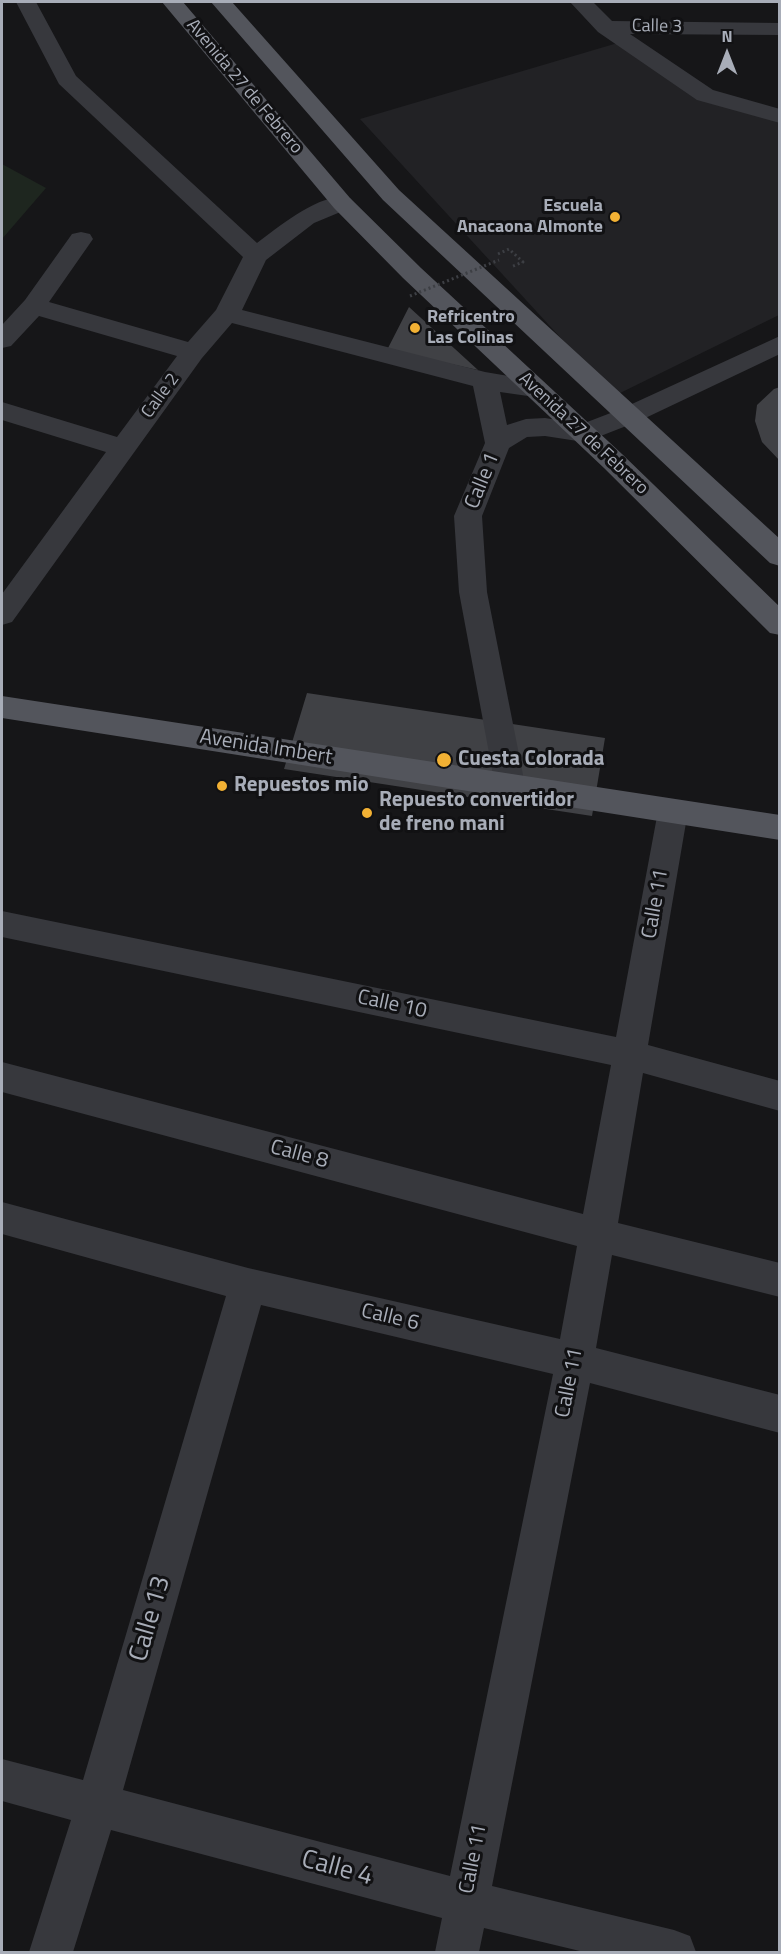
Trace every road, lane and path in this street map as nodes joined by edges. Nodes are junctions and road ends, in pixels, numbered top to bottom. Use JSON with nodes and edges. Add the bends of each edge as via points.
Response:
{"nodes":[{"id":1,"x":26,"y":2,"type":"edge"},
{"id":2,"x":172,"y":2,"type":"edge"},
{"id":3,"x":221,"y":2,"type":"edge"},
{"id":4,"x":581,"y":2,"type":"edge"},
{"id":5,"x":606,"y":27,"type":"junction"},
{"id":6,"x":780,"y":30,"type":"edge"},
{"id":7,"x":780,"y":116,"type":"edge"},
{"id":8,"x":342,"y":203,"type":"junction"},
{"id":9,"x":81,"y":239,"type":"dead end"},
{"id":10,"x":509,"y":249,"type":"dead end"},
{"id":11,"x":256,"y":256,"type":"junction"},
{"id":12,"x":500,"y":260,"type":"dead end"},
{"id":13,"x":508,"y":268,"type":"dead end"},
{"id":14,"x":410,"y":296,"type":"dead end"},
{"id":15,"x":34,"y":306,"type":"junction"},
{"id":16,"x":227,"y":314,"type":"junction"},
{"id":17,"x":2,"y":340,"type":"edge"},
{"id":18,"x":780,"y":344,"type":"edge"},
{"id":19,"x":193,"y":352,"type":"junction"},
{"id":20,"x":485,"y":381,"type":"junction"},
{"id":21,"x":535,"y":388,"type":"junction"},
{"id":22,"x":2,"y":411,"type":"edge"},
{"id":23,"x":630,"y":415,"type":"junction"},
{"id":24,"x":585,"y":433,"type":"junction"},
{"id":25,"x":498,"y":443,"type":"junction"},
{"id":26,"x":123,"y":448,"type":"junction"},
{"id":27,"x":780,"y":556,"type":"edge"},
{"id":28,"x":2,"y":615,"type":"edge"},
{"id":29,"x":780,"y":625,"type":"edge"},
{"id":30,"x":2,"y":707,"type":"edge"},
{"id":31,"x":510,"y":785,"type":"junction"},
{"id":32,"x":780,"y":806,"type":"edge"},
{"id":33,"x":673,"y":811,"type":"junction"},
{"id":34,"x":742,"y":822,"type":"junction"},
{"id":35,"x":780,"y":828,"type":"edge"},
{"id":36,"x":2,"y":924,"type":"edge"},
{"id":37,"x":629,"y":1054,"type":"junction"},
{"id":38,"x":2,"y":1077,"type":"edge"},
{"id":39,"x":780,"y":1096,"type":"edge"},
{"id":40,"x":2,"y":1218,"type":"edge"},
{"id":41,"x":596,"y":1234,"type":"junction"},
{"id":42,"x":780,"y":1280,"type":"edge"},
{"id":43,"x":248,"y":1285,"type":"junction"},
{"id":44,"x":575,"y":1361,"type":"junction"},
{"id":45,"x":780,"y":1414,"type":"edge"},
{"id":46,"x":2,"y":1780,"type":"edge"},
{"id":47,"x":97,"y":1806,"type":"junction"},
{"id":48,"x":466,"y":1902,"type":"junction"},
{"id":49,"x":51,"y":1953,"type":"edge"},
{"id":50,"x":457,"y":1953,"type":"edge"},
{"id":51,"x":674,"y":1953,"type":"edge"}],
"edges":[{"from":1,"to":11,"type":"street","via":[[67,79]]},
{"from":2,"to":8,"type":"main road","name":"Avenida 27 de Febrero"},
{"from":3,"to":23,"type":"main road","name":"Avenida 27 de Febrero","via":[[391,195]]},
{"from":4,"to":5,"type":"street"},
{"from":5,"to":6,"type":"street","name":"Calle 3"},
{"from":5,"to":7,"type":"street","via":[[705,95]]},
{"from":8,"to":11,"type":"street","name":"Calle 2","via":[[306,218]]},
{"from":8,"to":21,"type":"main road","name":"Avenida 27 de Febrero"},
{"from":9,"to":15,"type":"street"},
{"from":10,"to":13,"type":"path","via":[[523,262]]},
{"from":11,"to":16,"type":"street","name":"Calle 2"},
{"from":12,"to":14,"type":"path","bridge":true},
{"from":15,"to":17,"type":"street"},
{"from":15,"to":19,"type":"street"},
{"from":16,"to":19,"type":"street","name":"Calle 2"},
{"from":16,"to":20,"type":"street"},
{"from":18,"to":23,"type":"street"},
{"from":19,"to":26,"type":"street","name":"Calle 2"},
{"from":20,"to":21,"type":"street"},
{"from":20,"to":25,"type":"street"},
{"from":21,"to":24,"type":"main road","name":"Avenida 27 de Febrero"},
{"from":22,"to":26,"type":"street"},
{"from":23,"to":24,"type":"street"},
{"from":23,"to":27,"type":"main road","name":"Avenida 27 de Febrero"},
{"from":24,"to":25,"type":"street","name":"Calle 1","via":[[526,428]]},
{"from":24,"to":29,"type":"main road","name":"Avenida 27 de Febrero"},
{"from":25,"to":31,"type":"street","name":"Calle 1","via":[[468,516],[473,592]]},
{"from":26,"to":28,"type":"street","name":"Calle 2"},
{"from":30,"to":31,"type":"main road","name":"Avenida Imbert"},
{"from":31,"to":33,"type":"main road","name":"Avenida Imbert"},
{"from":32,"to":34,"type":"main road"},
{"from":33,"to":34,"type":"main road","name":"Avenida Imbert"},
{"from":33,"to":37,"type":"street","name":"Calle 11"},
{"from":34,"to":35,"type":"main road","name":"Avenida Imbert"},
{"from":36,"to":37,"type":"street","name":"Calle 10"},
{"from":37,"to":39,"type":"street","name":"Calle 10"},
{"from":37,"to":41,"type":"street","name":"Calle 11"},
{"from":38,"to":41,"type":"street","name":"Calle 8"},
{"from":40,"to":43,"type":"street","name":"Calle 6"},
{"from":41,"to":42,"type":"street","name":"Calle 8"},
{"from":41,"to":44,"type":"street","name":"Calle 11"},
{"from":43,"to":44,"type":"street","name":"Calle 6"},
{"from":43,"to":47,"type":"street","name":"Calle 13"},
{"from":44,"to":45,"type":"street","name":"Calle 6"},
{"from":44,"to":48,"type":"street","name":"Calle 11"},
{"from":46,"to":47,"type":"street","name":"Calle 4"},
{"from":47,"to":48,"type":"street","name":"Calle 4"},
{"from":47,"to":49,"type":"street","name":"Calle 13"},
{"from":48,"to":50,"type":"street","name":"Calle 11"},
{"from":48,"to":51,"type":"street","name":"Calle 4"}]}
